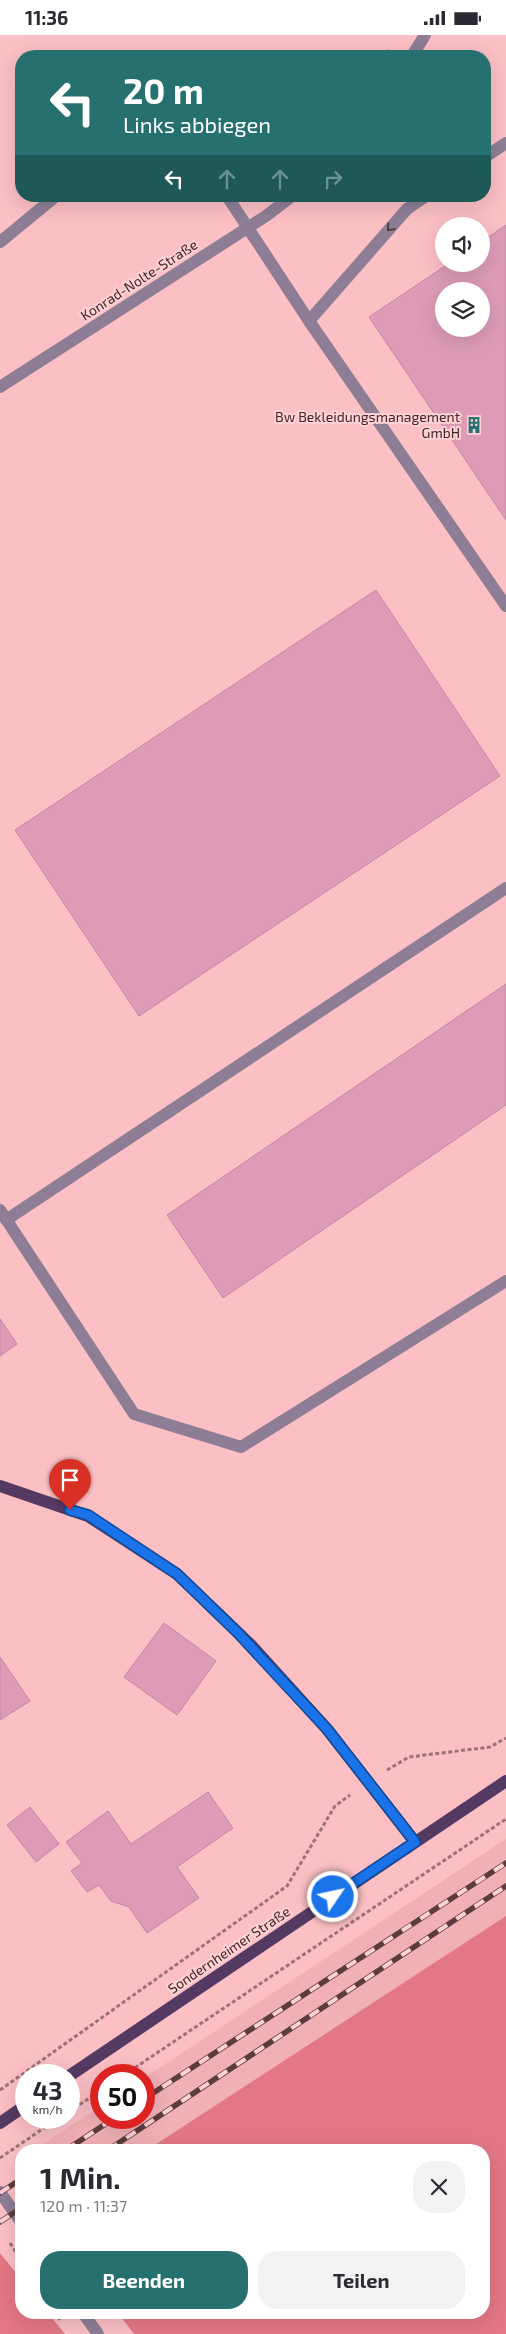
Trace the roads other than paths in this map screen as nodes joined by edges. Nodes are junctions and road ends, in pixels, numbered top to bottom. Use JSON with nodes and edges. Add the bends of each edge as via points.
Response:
{"nodes":[{"id":1,"x":425,"y":35,"type":"edge"},
{"id":2,"x":416,"y":50,"type":"edge"},
{"id":3,"x":506,"y":143,"type":"edge"},
{"id":4,"x":491,"y":153,"type":"edge"},
{"id":5,"x":49,"y":202,"type":"edge"},
{"id":6,"x":231,"y":202,"type":"edge"},
{"id":7,"x":284,"y":202,"type":"edge"},
{"id":8,"x":417,"y":202,"type":"edge"},
{"id":9,"x":0,"y":242,"type":"edge"},
{"id":10,"x":309,"y":321,"type":"junction"},
{"id":11,"x":0,"y":387,"type":"edge"},
{"id":12,"x":506,"y":606,"type":"edge"},
{"id":13,"x":506,"y":888,"type":"edge"},
{"id":14,"x":3,"y":1215,"type":"edge"},
{"id":15,"x":506,"y":1281,"type":"edge"},
{"id":16,"x":0,"y":1486,"type":"edge"},
{"id":17,"x":506,"y":1781,"type":"edge"},
{"id":18,"x":415,"y":1842,"type":"junction"},
{"id":19,"x":80,"y":2069,"type":"edge"},
{"id":20,"x":15,"y":2113,"type":"edge"},
{"id":21,"x":0,"y":2123,"type":"edge"},
{"id":22,"x":0,"y":2192,"type":"edge"},
{"id":23,"x":15,"y":2213,"type":"edge"},
{"id":24,"x":87,"y":2319,"type":"edge"},
{"id":25,"x":98,"y":2334,"type":"edge"}],
"edges":[{"from":1,"to":2,"type":"street"},
{"from":3,"to":4,"type":"street"},
{"from":5,"to":9,"type":"street"},
{"from":6,"to":10,"type":"street"},
{"from":7,"to":11,"type":"street","name":"Konrad-Nolte-Straße"},
{"from":8,"to":10,"type":"street","one_way":true,"via":[[407,209]]},
{"from":10,"to":12,"type":"street"},
{"from":13,"to":14,"type":"street"},
{"from":14,"to":15,"type":"street","via":[[134,1414],[242,1447]]},
{"from":16,"to":18,"type":"main road","via":[[88,1515],[177,1574],[251,1645],[327,1729]]},
{"from":17,"to":18,"type":"main road","name":"Sondernheimer Straße"},
{"from":18,"to":19,"type":"main road","name":"Sondernheimer Straße"},
{"from":20,"to":21,"type":"main road"},
{"from":22,"to":23,"type":"street"},
{"from":24,"to":25,"type":"street"}]}
